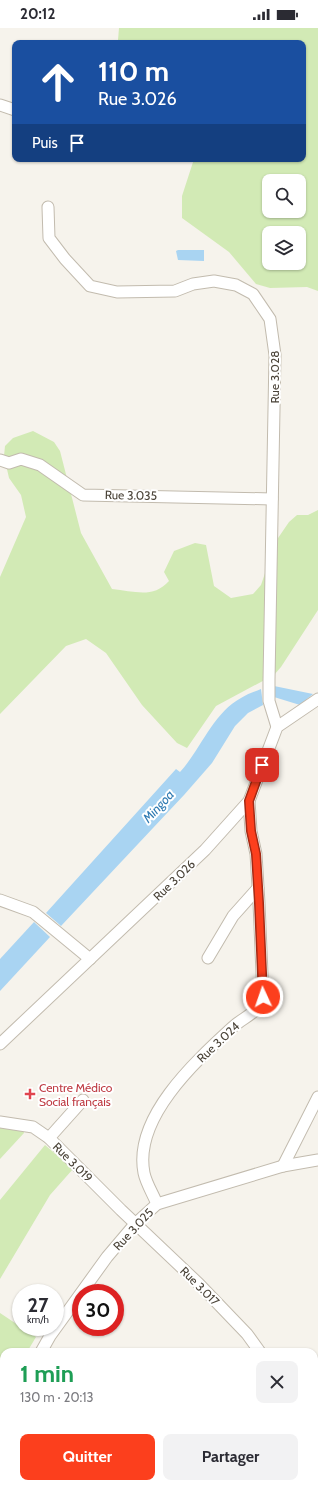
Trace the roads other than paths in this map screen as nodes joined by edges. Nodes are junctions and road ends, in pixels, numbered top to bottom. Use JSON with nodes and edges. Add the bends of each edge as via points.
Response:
{"nodes":[{"id":1,"x":0,"y":105,"type":"edge"},
{"id":2,"x":12,"y":109,"type":"edge"},
{"id":3,"x":48,"y":207,"type":"dead end"},
{"id":4,"x":0,"y":460,"type":"edge"},
{"id":5,"x":272,"y":499,"type":"junction"},
{"id":6,"x":318,"y":699,"type":"edge"},
{"id":7,"x":277,"y":727,"type":"junction"},
{"id":8,"x":249,"y":801,"type":"junction"},
{"id":9,"x":258,"y":888,"type":"junction"},
{"id":10,"x":0,"y":900,"type":"edge"},
{"id":11,"x":208,"y":958,"type":"dead end"},
{"id":12,"x":90,"y":959,"type":"junction"},
{"id":13,"x":0,"y":1044,"type":"edge"},
{"id":14,"x":318,"y":1097,"type":"edge"},
{"id":15,"x":83,"y":1100,"type":"dead end"},
{"id":16,"x":0,"y":1122,"type":"edge"},
{"id":17,"x":49,"y":1138,"type":"junction"},
{"id":18,"x":318,"y":1160,"type":"edge"},
{"id":19,"x":283,"y":1166,"type":"junction"},
{"id":20,"x":158,"y":1204,"type":"junction"},
{"id":21,"x":135,"y":1224,"type":"junction"},
{"id":22,"x":44,"y":1348,"type":"edge"},
{"id":23,"x":257,"y":1348,"type":"edge"}],
"edges":[{"from":1,"to":2,"type":"street"},
{"from":3,"to":5,"type":"street","name":"Rue 3.028","via":[[49,238],[65,260],[90,286],[117,292],[175,291],[192,284],[214,281],[236,285],[253,294],[270,319],[275,355]]},
{"from":4,"to":5,"type":"street","name":"Rue 3.035","via":[[9,463],[21,459],[40,465],[83,494]]},
{"from":5,"to":7,"type":"street","name":"Rue 3.028","via":[[268,680],[269,702]]},
{"from":6,"to":7,"type":"street"},
{"from":7,"to":8,"type":"street","name":"Rue 3.026"},
{"from":8,"to":9,"type":"street","name":"Rue 3.024"},
{"from":8,"to":12,"type":"street","name":"Rue 3.026","via":[[205,850]]},
{"from":9,"to":11,"type":"street","via":[[233,916]]},
{"from":9,"to":20,"type":"street","name":"Rue 3.024","via":[[262,1003],[201,1056],[169,1094],[152,1122],[143,1153],[144,1174]]},
{"from":10,"to":12,"type":"street","via":[[33,912]]},
{"from":12,"to":13,"type":"street","name":"Rue 3.026"},
{"from":14,"to":19,"type":"street"},
{"from":15,"to":17,"type":"street"},
{"from":16,"to":17,"type":"street","name":"Rue 3.019","via":[[33,1128]]},
{"from":17,"to":21,"type":"street","name":"Rue 3.019"},
{"from":18,"to":19,"type":"street","name":"Rue 3.025"},
{"from":19,"to":20,"type":"street","name":"Rue 3.025"},
{"from":20,"to":21,"type":"street","name":"Rue 3.025"},
{"from":21,"to":22,"type":"street","name":"Rue 3.025","via":[[85,1287]]},
{"from":21,"to":23,"type":"street","name":"Rue 3.017","via":[[199,1284]]}]}
